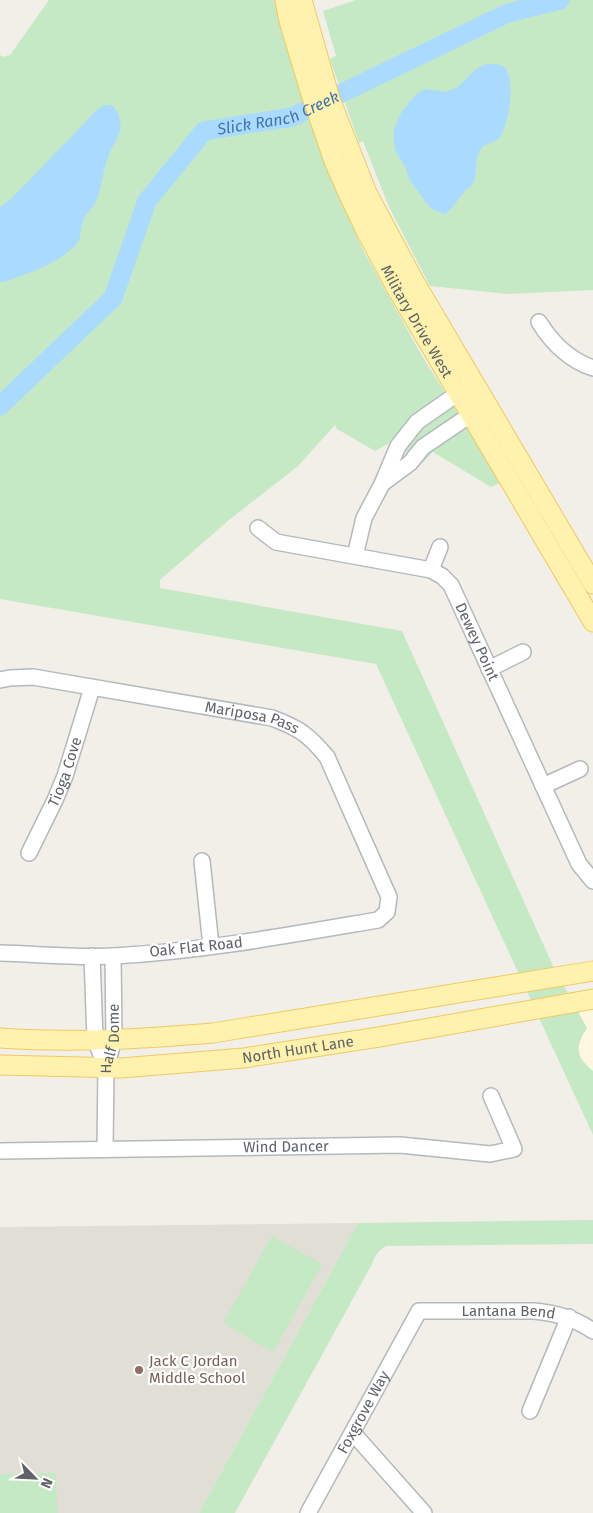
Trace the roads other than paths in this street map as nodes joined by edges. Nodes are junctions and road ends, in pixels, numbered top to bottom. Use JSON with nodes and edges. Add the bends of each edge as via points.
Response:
{"nodes":[{"id":1,"x":285,"y":0,"type":"edge"},
{"id":2,"x":302,"y":0,"type":"edge"},
{"id":3,"x":309,"y":59,"type":"junction"},
{"id":4,"x":539,"y":322,"type":"dead end"},
{"id":5,"x":593,"y":368,"type":"edge"},
{"id":6,"x":466,"y":388,"type":"junction"},
{"id":7,"x":478,"y":409,"type":"junction"},
{"id":8,"x":408,"y":431,"type":"junction"},
{"id":9,"x":423,"y":447,"type":"junction"},
{"id":10,"x":382,"y":484,"type":"junction"},
{"id":11,"x":258,"y":528,"type":"dead end"},
{"id":12,"x":440,"y":547,"type":"dead end"},
{"id":13,"x":355,"y":556,"type":"junction"},
{"id":14,"x":431,"y":570,"type":"junction"},
{"id":15,"x":593,"y":584,"type":"edge"},
{"id":16,"x":592,"y":618,"type":"edge"},
{"id":17,"x":523,"y":652,"type":"dead end"},
{"id":18,"x":489,"y":668,"type":"junction"},
{"id":19,"x":0,"y":680,"type":"edge"},
{"id":20,"x":92,"y":688,"type":"junction"},
{"id":21,"x":580,"y":769,"type":"dead end"},
{"id":22,"x":543,"y":786,"type":"junction"},
{"id":23,"x":29,"y":853,"type":"dead end"},
{"id":24,"x":202,"y":861,"type":"dead end"},
{"id":25,"x":593,"y":880,"type":"edge"},
{"id":26,"x":387,"y":912,"type":"joint"},
{"id":27,"x":212,"y":946,"type":"junction"},
{"id":28,"x":0,"y":953,"type":"edge"},
{"id":29,"x":92,"y":956,"type":"junction"},
{"id":30,"x":113,"y":956,"type":"junction"},
{"id":31,"x":593,"y":971,"type":"edge"},
{"id":32,"x":114,"y":989,"type":"junction"},
{"id":33,"x":93,"y":990,"type":"junction"},
{"id":34,"x":593,"y":999,"type":"edge"},
{"id":35,"x":373,"y":1008,"type":"junction"},
{"id":36,"x":379,"y":1037,"type":"junction"},
{"id":37,"x":0,"y":1038,"type":"edge"},
{"id":38,"x":95,"y":1039,"type":"junction"},
{"id":39,"x":114,"y":1039,"type":"junction"},
{"id":40,"x":0,"y":1065,"type":"edge"},
{"id":41,"x":106,"y":1068,"type":"junction"},
{"id":42,"x":491,"y":1096,"type":"dead end"},
{"id":43,"x":105,"y":1149,"type":"junction"},
{"id":44,"x":0,"y":1151,"type":"edge"},
{"id":45,"x":419,"y":1311,"type":"joint"},
{"id":46,"x":569,"y":1318,"type":"junction"},
{"id":47,"x":593,"y":1331,"type":"edge"},
{"id":48,"x":530,"y":1411,"type":"dead end"},
{"id":49,"x":353,"y":1433,"type":"junction"},
{"id":50,"x":308,"y":1513,"type":"edge"},
{"id":51,"x":424,"y":1513,"type":"edge"}],
"edges":[{"from":1,"to":3,"type":"main road","name":"Military Drive West","via":[[289,21]]},
{"from":2,"to":3,"type":"main road","name":"Military Drive West"},
{"from":3,"to":6,"type":"main road","name":"Military Drive West","via":[[308,86],[343,158],[348,193],[384,264]]},
{"from":4,"to":5,"type":"street","via":[[564,352]]},
{"from":6,"to":7,"type":"main road","name":"Military Drive West"},
{"from":6,"to":8,"type":"street"},
{"from":7,"to":9,"type":"street"},
{"from":7,"to":15,"type":"main road","name":"Military Drive West"},
{"from":7,"to":16,"type":"main road","name":"Military Drive West"},
{"from":8,"to":9,"type":"street"},
{"from":8,"to":10,"type":"street"},
{"from":9,"to":10,"type":"street","via":[[410,463]]},
{"from":10,"to":13,"type":"street","via":[[364,518]]},
{"from":11,"to":13,"type":"street","name":"Dewey Point","via":[[276,542]]},
{"from":12,"to":14,"type":"street"},
{"from":13,"to":14,"type":"street","name":"Dewey Point"},
{"from":14,"to":18,"type":"street","name":"Dewey Point","via":[[451,585]]},
{"from":17,"to":18,"type":"street"},
{"from":18,"to":22,"type":"street","name":"Dewey Point"},
{"from":19,"to":20,"type":"street","name":"Mariposa Pass","via":[[33,677]]},
{"from":20,"to":23,"type":"street","name":"Tioga Cove","via":[[65,776]]},
{"from":20,"to":26,"type":"street","name":"Mariposa Pass","via":[[272,718],[300,730],[326,757],[389,897]]},
{"from":21,"to":22,"type":"street"},
{"from":22,"to":25,"type":"street","name":"Dewey Point","via":[[579,864]]},
{"from":24,"to":27,"type":"street"},
{"from":26,"to":27,"type":"street","name":"Oak Flat Road","via":[[378,920]]},
{"from":27,"to":30,"type":"street","name":"Oak Flat Road"},
{"from":28,"to":29,"type":"street","name":"Oak Flat Road"},
{"from":29,"to":30,"type":"street","name":"Oak Flat Road"},
{"from":29,"to":33,"type":"street","name":"Half Dome"},
{"from":30,"to":32,"type":"street","name":"Half Dome"},
{"from":31,"to":35,"type":"main road","name":"North Hunt Lane"},
{"from":32,"to":33,"type":"street","name":"Half Dome"},
{"from":32,"to":39,"type":"street","name":"Half Dome"},
{"from":33,"to":38,"type":"street","name":"Half Dome"},
{"from":34,"to":36,"type":"main road","name":"North Hunt Lane"},
{"from":35,"to":36,"type":"main road"},
{"from":35,"to":39,"type":"main road","name":"North Hunt Lane","via":[[213,1033]]},
{"from":36,"to":41,"type":"main road","name":"North Hunt Lane","via":[[244,1058]]},
{"from":37,"to":38,"type":"main road","name":"North Hunt Lane"},
{"from":38,"to":39,"type":"main road","name":"North Hunt Lane"},
{"from":38,"to":41,"type":"street","name":"Half Dome"},
{"from":39,"to":41,"type":"street","name":"Half Dome"},
{"from":40,"to":41,"type":"main road","name":"North Hunt Lane"},
{"from":41,"to":43,"type":"street"},
{"from":42,"to":43,"type":"street","name":"Wind Dancer","via":[[514,1149],[490,1154],[400,1146]]},
{"from":43,"to":44,"type":"street","name":"Wind Dancer"},
{"from":45,"to":46,"type":"street","name":"Lantana Bend","via":[[534,1311]]},
{"from":45,"to":49,"type":"street","name":"Foxgrove Way"},
{"from":46,"to":47,"type":"street","name":"Lantana Bend"},
{"from":46,"to":48,"type":"street"},
{"from":49,"to":50,"type":"street","name":"Foxgrove Way"},
{"from":49,"to":51,"type":"street"}]}
